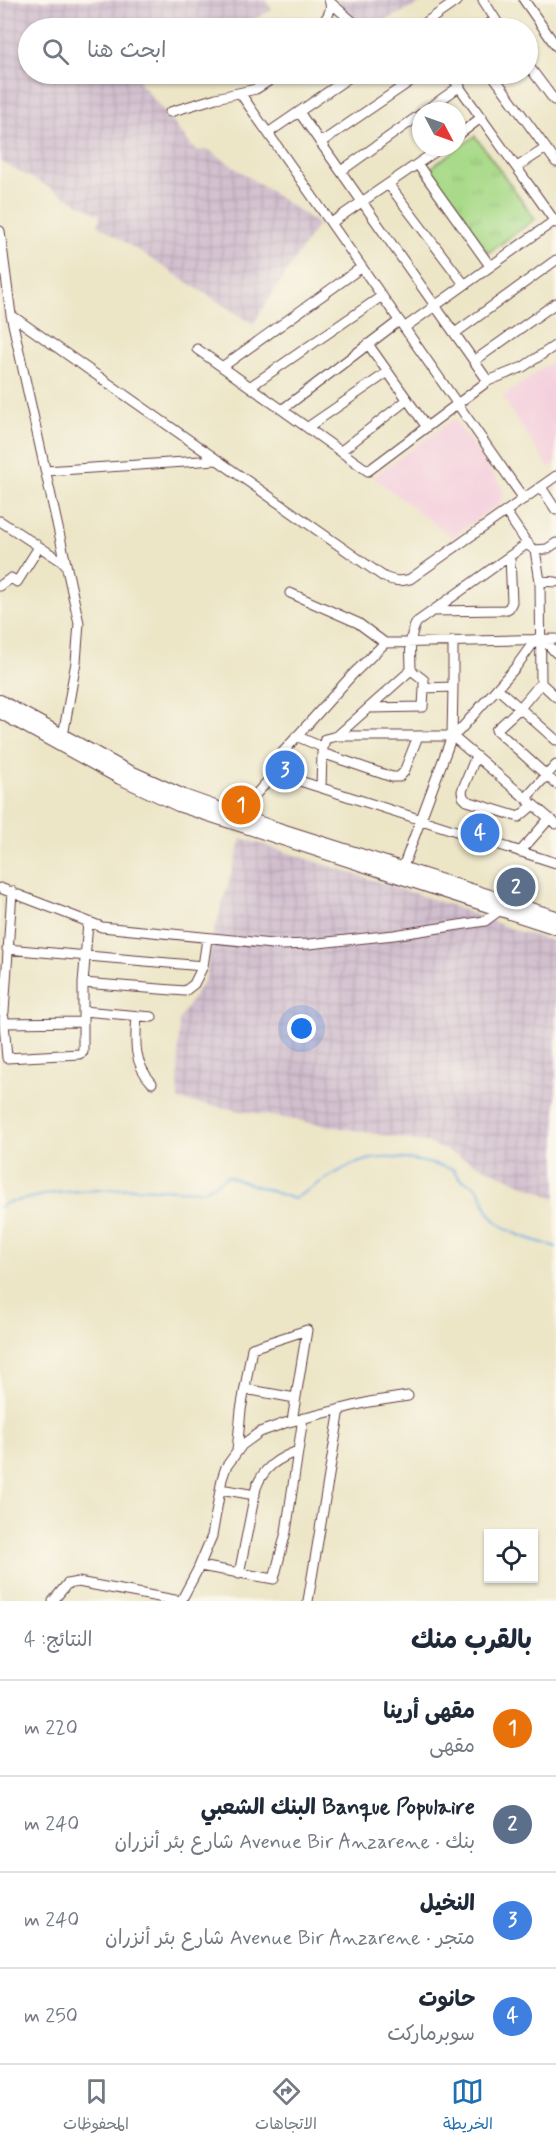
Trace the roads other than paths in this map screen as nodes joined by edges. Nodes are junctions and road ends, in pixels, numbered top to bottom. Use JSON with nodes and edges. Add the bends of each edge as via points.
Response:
{"nodes":[{"id":1,"x":458,"y":0,"type":"edge"},
{"id":2,"x":483,"y":0,"type":"edge"},
{"id":3,"x":524,"y":0,"type":"edge"},
{"id":4,"x":330,"y":2,"type":"edge"},
{"id":5,"x":326,"y":18,"type":"edge"},
{"id":6,"x":348,"y":18,"type":"edge"},
{"id":7,"x":432,"y":18,"type":"edge"},
{"id":8,"x":494,"y":18,"type":"edge"},
{"id":9,"x":537,"y":18,"type":"edge"},
{"id":10,"x":538,"y":20,"type":"edge"},
{"id":11,"x":556,"y":46,"type":"edge"},
{"id":12,"x":538,"y":78,"type":"edge"},
{"id":13,"x":267,"y":84,"type":"edge"},
{"id":14,"x":340,"y":84,"type":"edge"},
{"id":15,"x":406,"y":84,"type":"edge"},
{"id":16,"x":499,"y":84,"type":"edge"},
{"id":17,"x":460,"y":86,"type":"joint"},
{"id":18,"x":240,"y":93,"type":"junction"},
{"id":19,"x":556,"y":98,"type":"edge"},
{"id":20,"x":438,"y":102,"type":"edge"},
{"id":21,"x":170,"y":112,"type":"dead end"},
{"id":22,"x":299,"y":112,"type":"junction"},
{"id":23,"x":482,"y":117,"type":"junction"},
{"id":24,"x":412,"y":120,"type":"edge"},
{"id":25,"x":466,"y":129,"type":"edge"},
{"id":26,"x":268,"y":133,"type":"junction"},
{"id":27,"x":320,"y":143,"type":"junction"},
{"id":28,"x":546,"y":148,"type":"junction"},
{"id":29,"x":430,"y":156,"type":"edge"},
{"id":30,"x":556,"y":162,"type":"edge"},
{"id":31,"x":418,"y":165,"type":"junction"},
{"id":32,"x":516,"y":167,"type":"junction"},
{"id":33,"x":341,"y":171,"type":"junction"},
{"id":34,"x":389,"y":185,"type":"junction"},
{"id":35,"x":363,"y":202,"type":"junction"},
{"id":36,"x":555,"y":222,"type":"edge"},
{"id":37,"x":331,"y":223,"type":"junction"},
{"id":38,"x":0,"y":231,"type":"edge"},
{"id":39,"x":556,"y":260,"type":"edge"},
{"id":40,"x":490,"y":266,"type":"junction"},
{"id":41,"x":362,"y":267,"type":"junction"},
{"id":42,"x":464,"y":284,"type":"junction"},
{"id":43,"x":382,"y":296,"type":"junction"},
{"id":44,"x":556,"y":303,"type":"edge"},
{"id":45,"x":435,"y":306,"type":"junction"},
{"id":46,"x":11,"y":315,"type":"junction"},
{"id":47,"x":402,"y":324,"type":"junction"},
{"id":48,"x":455,"y":333,"type":"junction"},
{"id":49,"x":368,"y":344,"type":"junction"},
{"id":50,"x":556,"y":345,"type":"edge"},
{"id":51,"x":197,"y":349,"type":"dead end"},
{"id":52,"x":474,"y":361,"type":"junction"},
{"id":53,"x":222,"y":367,"type":"junction"},
{"id":54,"x":388,"y":372,"type":"junction"},
{"id":55,"x":488,"y":381,"type":"junction"},
{"id":56,"x":250,"y":387,"type":"junction"},
{"id":57,"x":407,"y":400,"type":"junction"},
{"id":58,"x":457,"y":403,"type":"junction"},
{"id":59,"x":283,"y":409,"type":"junction"},
{"id":60,"x":426,"y":426,"type":"junction"},
{"id":61,"x":308,"y":427,"type":"junction"},
{"id":62,"x":341,"y":450,"type":"junction"},
{"id":63,"x":216,"y":460,"type":"junction"},
{"id":64,"x":45,"y":471,"type":"junction"},
{"id":65,"x":556,"y":476,"type":"edge"},
{"id":66,"x":541,"y":487,"type":"junction"},
{"id":67,"x":524,"y":499,"type":"junction"},
{"id":68,"x":556,"y":510,"type":"edge"},
{"id":69,"x":506,"y":512,"type":"junction"},
{"id":70,"x":0,"y":521,"type":"edge"},
{"id":71,"x":556,"y":543,"type":"edge"},
{"id":72,"x":39,"y":547,"type":"junction"},
{"id":73,"x":531,"y":547,"type":"junction"},
{"id":74,"x":510,"y":557,"type":"junction"},
{"id":75,"x":66,"y":564,"type":"junction"},
{"id":76,"x":540,"y":581,"type":"junction"},
{"id":77,"x":556,"y":582,"type":"edge"},
{"id":78,"x":0,"y":586,"type":"edge"},
{"id":79,"x":290,"y":593,"type":"dead end"},
{"id":80,"x":432,"y":610,"type":"junction"},
{"id":81,"x":540,"y":639,"type":"junction"},
{"id":82,"x":556,"y":639,"type":"edge"},
{"id":83,"x":453,"y":641,"type":"junction"},
{"id":84,"x":411,"y":642,"type":"junction"},
{"id":85,"x":385,"y":643,"type":"junction"},
{"id":86,"x":556,"y":653,"type":"edge"},
{"id":87,"x":411,"y":670,"type":"junction"},
{"id":88,"x":541,"y":683,"type":"junction"},
{"id":89,"x":453,"y":687,"type":"junction"},
{"id":90,"x":424,"y":688,"type":"junction"},
{"id":91,"x":497,"y":688,"type":"junction"},
{"id":92,"x":556,"y":697,"type":"edge"},
{"id":93,"x":369,"y":708,"type":"junction"},
{"id":94,"x":520,"y":708,"type":"junction"},
{"id":95,"x":1,"y":711,"type":"edge"},
{"id":96,"x":63,"y":736,"type":"junction"},
{"id":97,"x":296,"y":736,"type":"junction"},
{"id":98,"x":337,"y":736,"type":"junction"},
{"id":99,"x":418,"y":736,"type":"junction"},
{"id":100,"x":452,"y":736,"type":"junction"},
{"id":101,"x":556,"y":740,"type":"edge"},
{"id":102,"x":322,"y":750,"type":"junction"},
{"id":103,"x":476,"y":756,"type":"junction"},
{"id":104,"x":556,"y":765,"type":"edge"},
{"id":105,"x":275,"y":773,"type":"junction"},
{"id":106,"x":546,"y":776,"type":"junction"},
{"id":107,"x":556,"y":784,"type":"edge"},
{"id":108,"x":321,"y":788,"type":"junction"},
{"id":109,"x":529,"y":801,"type":"junction"},
{"id":110,"x":238,"y":814,"type":"junction"},
{"id":111,"x":420,"y":819,"type":"junction"},
{"id":112,"x":553,"y":821,"type":"edge"},
{"id":113,"x":520,"y":852,"type":"junction"},
{"id":114,"x":556,"y":863,"type":"edge"},
{"id":115,"x":403,"y":867,"type":"junction"},
{"id":116,"x":0,"y":888,"type":"edge"},
{"id":117,"x":12,"y":891,"type":"junction"},
{"id":118,"x":500,"y":910,"type":"junction"},
{"id":119,"x":554,"y":914,"type":"edge"},
{"id":120,"x":88,"y":923,"type":"junction"},
{"id":121,"x":556,"y":928,"type":"edge"},
{"id":122,"x":207,"y":939,"type":"junction"},
{"id":123,"x":7,"y":949,"type":"junction"},
{"id":124,"x":86,"y":954,"type":"junction"},
{"id":125,"x":203,"y":966,"type":"junction"},
{"id":126,"x":83,"y":983,"type":"junction"},
{"id":127,"x":83,"y":1011,"type":"junction"},
{"id":128,"x":2,"y":1012,"type":"edge"},
{"id":129,"x":137,"y":1016,"type":"junction"},
{"id":130,"x":152,"y":1017,"type":"dead end"},
{"id":131,"x":83,"y":1022,"type":"junction"},
{"id":132,"x":4,"y":1023,"type":"junction"},
{"id":133,"x":152,"y":1083,"type":"dead end"},
{"id":134,"x":245,"y":1389,"type":"junction"},
{"id":135,"x":408,"y":1396,"type":"dead end"},
{"id":136,"x":295,"y":1398,"type":"junction"},
{"id":137,"x":340,"y":1409,"type":"junction"},
{"id":138,"x":303,"y":1418,"type":"junction"},
{"id":139,"x":292,"y":1421,"type":"junction"},
{"id":140,"x":237,"y":1451,"type":"junction"},
{"id":141,"x":297,"y":1451,"type":"junction"},
{"id":142,"x":220,"y":1489,"type":"junction"},
{"id":143,"x":255,"y":1495,"type":"junction"},
{"id":144,"x":200,"y":1566,"type":"junction"},
{"id":145,"x":239,"y":1574,"type":"junction"},
{"id":146,"x":125,"y":1596,"type":"edge"},
{"id":147,"x":53,"y":1601,"type":"edge"},
{"id":148,"x":181,"y":1601,"type":"edge"},
{"id":149,"x":308,"y":1601,"type":"edge"}],
"edges":[{"from":1,"to":7,"type":"street"},
{"from":2,"to":8,"type":"street"},
{"from":3,"to":9,"type":"street"},
{"from":4,"to":5,"type":"street"},
{"from":4,"to":6,"type":"street"},
{"from":10,"to":11,"type":"street"},
{"from":12,"to":19,"type":"street"},
{"from":13,"to":18,"type":"street"},
{"from":14,"to":22,"type":"street"},
{"from":15,"to":27,"type":"street"},
{"from":16,"to":28,"type":"street"},
{"from":17,"to":20,"type":"street"},
{"from":17,"to":23,"type":"street"},
{"from":18,"to":21,"type":"street"},
{"from":18,"to":26,"type":"street"},
{"from":22,"to":26,"type":"street"},
{"from":22,"to":27,"type":"street"},
{"from":23,"to":25,"type":"street"},
{"from":23,"to":32,"type":"street"},
{"from":24,"to":33,"type":"street"},
{"from":26,"to":37,"type":"street"},
{"from":27,"to":33,"type":"street"},
{"from":28,"to":30,"type":"street"},
{"from":28,"to":32,"type":"street"},
{"from":29,"to":31,"type":"street"},
{"from":31,"to":34,"type":"street"},
{"from":31,"to":40,"type":"street"},
{"from":32,"to":36,"type":"street"},
{"from":33,"to":35,"type":"street"},
{"from":34,"to":35,"type":"street"},
{"from":34,"to":42,"type":"street"},
{"from":35,"to":37,"type":"street"},
{"from":35,"to":45,"type":"street"},
{"from":36,"to":40,"type":"street"},
{"from":37,"to":41,"type":"street"},
{"from":38,"to":46,"type":"street"},
{"from":39,"to":48,"type":"street"},
{"from":40,"to":42,"type":"street"},
{"from":41,"to":43,"type":"street"},
{"from":41,"to":53,"type":"street"},
{"from":42,"to":45,"type":"street"},
{"from":43,"to":47,"type":"street"},
{"from":43,"to":56,"type":"street"},
{"from":44,"to":52,"type":"street"},
{"from":45,"to":47,"type":"street"},
{"from":45,"to":48,"type":"street"},
{"from":46,"to":63,"type":"street"},
{"from":46,"to":64,"type":"street"},
{"from":47,"to":49,"type":"street"},
{"from":47,"to":58,"type":"street"},
{"from":48,"to":52,"type":"street"},
{"from":49,"to":54,"type":"street"},
{"from":49,"to":59,"type":"street"},
{"from":50,"to":55,"type":"street","via":[[523,367]]},
{"from":51,"to":53,"type":"street"},
{"from":52,"to":55,"type":"street"},
{"from":53,"to":56,"type":"street"},
{"from":54,"to":57,"type":"street"},
{"from":54,"to":61,"type":"street"},
{"from":55,"to":58,"type":"street"},
{"from":56,"to":59,"type":"street"},
{"from":57,"to":60,"type":"street"},
{"from":57,"to":62,"type":"street"},
{"from":58,"to":60,"type":"street"},
{"from":58,"to":67,"type":"street"},
{"from":59,"to":61,"type":"street"},
{"from":60,"to":62,"type":"street","via":[[368,471]]},
{"from":61,"to":62,"type":"street"},
{"from":63,"to":64,"type":"street"},
{"from":63,"to":69,"type":"street","via":[[384,577],[401,582]]},
{"from":64,"to":75,"type":"street"},
{"from":65,"to":66,"type":"street"},
{"from":66,"to":67,"type":"street"},
{"from":66,"to":68,"type":"street"},
{"from":67,"to":69,"type":"street"},
{"from":69,"to":73,"type":"street"},
{"from":70,"to":72,"type":"street"},
{"from":71,"to":73,"type":"street","via":[[547,549]]},
{"from":72,"to":75,"type":"street"},
{"from":72,"to":78,"type":"street","via":[[17,582],[11,578]]},
{"from":73,"to":74,"type":"street"},
{"from":73,"to":76,"type":"street"},
{"from":74,"to":80,"type":"street"},
{"from":74,"to":80,"type":"street","via":[[509,608]]},
{"from":75,"to":96,"type":"street","via":[[79,623]]},
{"from":76,"to":77,"type":"street"},
{"from":76,"to":81,"type":"street"},
{"from":79,"to":85,"type":"street","via":[[358,623]]},
{"from":80,"to":84,"type":"street","via":[[412,629]]},
{"from":81,"to":82,"type":"street"},
{"from":81,"to":83,"type":"street"},
{"from":81,"to":86,"type":"street"},
{"from":81,"to":88,"type":"street"},
{"from":81,"to":91,"type":"street"},
{"from":83,"to":84,"type":"street"},
{"from":83,"to":89,"type":"street"},
{"from":84,"to":85,"type":"street"},
{"from":84,"to":87,"type":"street"},
{"from":85,"to":97,"type":"street"},
{"from":87,"to":90,"type":"street","via":[[424,680]]},
{"from":87,"to":93,"type":"street"},
{"from":88,"to":92,"type":"street"},
{"from":88,"to":94,"type":"street"},
{"from":89,"to":90,"type":"street"},
{"from":89,"to":100,"type":"street"},
{"from":90,"to":93,"type":"street","via":[[423,707]]},
{"from":91,"to":94,"type":"street"},
{"from":91,"to":100,"type":"street"},
{"from":93,"to":98,"type":"street"},
{"from":94,"to":101,"type":"street"},
{"from":94,"to":106,"type":"street","via":[[496,730]]},
{"from":95,"to":96,"type":"main road"},
{"from":95,"to":118,"type":"main road","via":[[126,781],[178,805]]},
{"from":96,"to":110,"type":"main road","via":[[150,782]]},
{"from":97,"to":102,"type":"street"},
{"from":97,"to":105,"type":"street","via":[[274,762]]},
{"from":98,"to":99,"type":"street"},
{"from":98,"to":102,"type":"street","via":[[325,739]]},
{"from":99,"to":100,"type":"street"},
{"from":99,"to":102,"type":"street","via":[[399,777]]},
{"from":100,"to":103,"type":"street"},
{"from":100,"to":111,"type":"street"},
{"from":102,"to":108,"type":"street"},
{"from":103,"to":109,"type":"street"},
{"from":103,"to":109,"type":"street","via":[[462,791],[467,801],[519,817]]},
{"from":104,"to":106,"type":"street"},
{"from":105,"to":108,"type":"street"},
{"from":105,"to":110,"type":"street"},
{"from":106,"to":107,"type":"street"},
{"from":106,"to":109,"type":"street"},
{"from":108,"to":111,"type":"street"},
{"from":109,"to":112,"type":"street"},
{"from":110,"to":115,"type":"main road"},
{"from":111,"to":113,"type":"street"},
{"from":111,"to":115,"type":"street"},
{"from":112,"to":113,"type":"street"},
{"from":113,"to":114,"type":"street"},
{"from":115,"to":119,"type":"main road"},
{"from":116,"to":117,"type":"street"},
{"from":117,"to":120,"type":"street"},
{"from":117,"to":123,"type":"street"},
{"from":118,"to":121,"type":"main road"},
{"from":118,"to":122,"type":"street","via":[[485,921],[309,944]]},
{"from":120,"to":122,"type":"street"},
{"from":120,"to":124,"type":"street"},
{"from":122,"to":125,"type":"street"},
{"from":123,"to":124,"type":"street"},
{"from":123,"to":128,"type":"street"},
{"from":124,"to":125,"type":"street"},
{"from":124,"to":126,"type":"street"},
{"from":125,"to":126,"type":"street","via":[[186,991]]},
{"from":126,"to":127,"type":"street"},
{"from":127,"to":129,"type":"street"},
{"from":127,"to":131,"type":"street"},
{"from":128,"to":132,"type":"street"},
{"from":129,"to":130,"type":"street"},
{"from":129,"to":133,"type":"street","via":[[137,1059]]},
{"from":131,"to":132,"type":"street"},
{"from":131,"to":132,"type":"street","via":[[83,1052],[12,1059],[6,1054]]},
{"from":134,"to":136,"type":"street"},
{"from":134,"to":136,"type":"street","via":[[252,1348],[307,1330]]},
{"from":134,"to":140,"type":"street"},
{"from":135,"to":137,"type":"street"},
{"from":136,"to":139,"type":"street"},
{"from":137,"to":138,"type":"street"},
{"from":137,"to":149,"type":"street"},
{"from":138,"to":139,"type":"street"},
{"from":138,"to":141,"type":"street"},
{"from":139,"to":140,"type":"street","via":[[260,1432]]},
{"from":140,"to":142,"type":"street","via":[[226,1467]]},
{"from":141,"to":143,"type":"street","via":[[267,1468]]},
{"from":141,"to":145,"type":"street","via":[[286,1532],[274,1580]]},
{"from":142,"to":143,"type":"street"},
{"from":142,"to":144,"type":"street","via":[[212,1536]]},
{"from":143,"to":145,"type":"street"},
{"from":144,"to":145,"type":"street"},
{"from":144,"to":148,"type":"street"},
{"from":146,"to":147,"type":"street","via":[[74,1582],[64,1587]]},
{"from":146,"to":148,"type":"street"}]}
